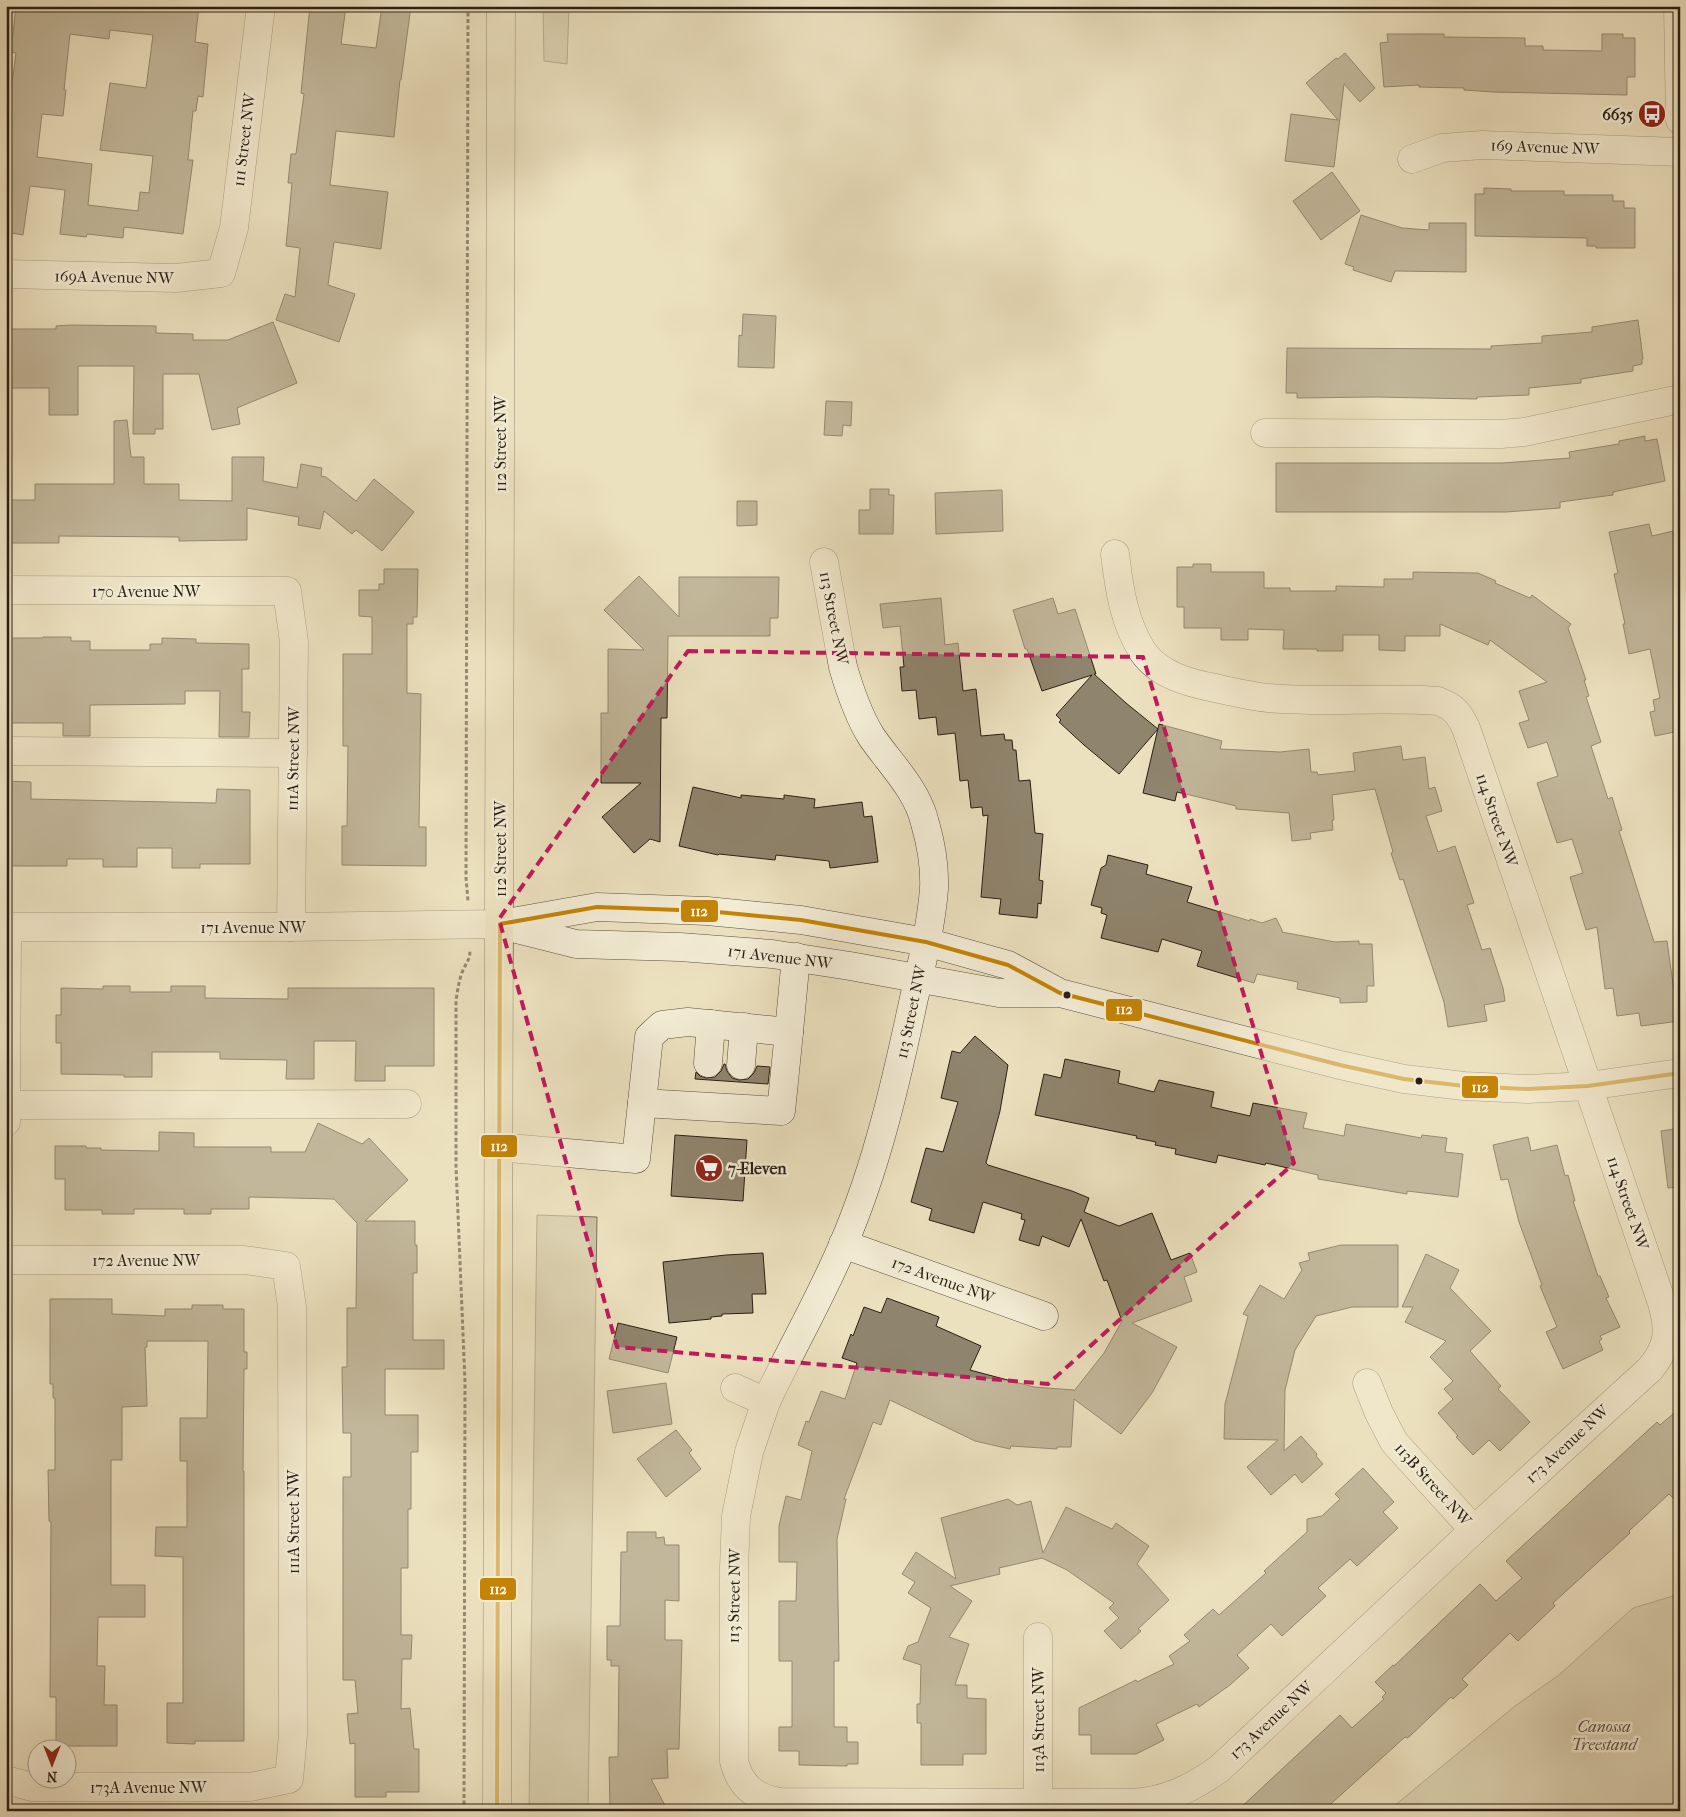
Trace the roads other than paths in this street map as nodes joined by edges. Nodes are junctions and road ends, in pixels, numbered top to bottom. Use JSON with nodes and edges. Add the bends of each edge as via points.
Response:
{"nodes":[{"id":1,"x":260,"y":6,"type":"edge"},
{"id":2,"x":501,"y":6,"type":"edge"},
{"id":3,"x":1678,"y":6,"type":"edge"},
{"id":4,"x":1679,"y":37,"type":"edge"},
{"id":5,"x":1680,"y":120,"type":"edge"},
{"id":6,"x":1680,"y":152,"type":"edge"},
{"id":7,"x":1412,"y":159,"type":"dead end"},
{"id":8,"x":221,"y":273,"type":"joint"},
{"id":9,"x":6,"y":274,"type":"edge"},
{"id":10,"x":1680,"y":399,"type":"edge"},
{"id":11,"x":1265,"y":433,"type":"dead end"},
{"id":12,"x":1115,"y":554,"type":"dead end"},
{"id":13,"x":824,"y":562,"type":"dead end"},
{"id":14,"x":6,"y":590,"type":"edge"},
{"id":15,"x":287,"y":591,"type":"joint"},
{"id":16,"x":6,"y":751,"type":"edge"},
{"id":17,"x":293,"y":753,"type":"junction"},
{"id":18,"x":500,"y":924,"type":"junction"},
{"id":19,"x":7,"y":927,"type":"edge"},
{"id":20,"x":291,"y":927,"type":"junction"},
{"id":21,"x":926,"y":942,"type":"junction"},
{"id":22,"x":796,"y":958,"type":"junction"},
{"id":23,"x":919,"y":978,"type":"junction"},
{"id":24,"x":1060,"y":993,"type":"junction"},
{"id":25,"x":711,"y":1024,"type":"junction"},
{"id":26,"x":744,"y":1027,"type":"junction"},
{"id":27,"x":789,"y":1032,"type":"junction"},
{"id":28,"x":1680,"y":1073,"type":"edge"},
{"id":29,"x":740,"y":1085,"type":"junction"},
{"id":30,"x":1588,"y":1086,"type":"junction"},
{"id":31,"x":642,"y":1102,"type":"junction"},
{"id":32,"x":407,"y":1104,"type":"dead end"},
{"id":33,"x":6,"y":1105,"type":"edge"},
{"id":34,"x":706,"y":1107,"type":"junction"},
{"id":35,"x":6,"y":1122,"type":"edge"},
{"id":36,"x":498,"y":1147,"type":"junction"},
{"id":37,"x":843,"y":1244,"type":"junction"},
{"id":38,"x":6,"y":1260,"type":"edge"},
{"id":39,"x":286,"y":1266,"type":"joint"},
{"id":40,"x":1044,"y":1316,"type":"dead end"},
{"id":41,"x":1667,"y":1339,"type":"joint"},
{"id":42,"x":1367,"y":1383,"type":"dead end"},
{"id":43,"x":735,"y":1388,"type":"dead end"},
{"id":44,"x":766,"y":1402,"type":"junction"},
{"id":45,"x":1474,"y":1530,"type":"junction"},
{"id":46,"x":1038,"y":1637,"type":"dead end"},
{"id":47,"x":289,"y":1779,"type":"joint"},
{"id":48,"x":6,"y":1780,"type":"edge"},
{"id":49,"x":749,"y":1790,"type":"joint"},
{"id":50,"x":1038,"y":1803,"type":"junction"},
{"id":51,"x":497,"y":1811,"type":"edge"}],
"edges":[{"from":1,"to":8,"type":"street","name":"111 Street NW","via":[[234,228]]},
{"from":2,"to":18,"type":"main road","name":"112 Street NW"},
{"from":3,"to":4,"type":"street"},
{"from":4,"to":5,"type":"street"},
{"from":6,"to":7,"type":"street","name":"169 Avenue NW","via":[[1482,145],[1442,148]]},
{"from":8,"to":9,"type":"street","name":"169A Avenue NW","via":[[176,278]]},
{"from":10,"to":11,"type":"street","via":[[1516,433]]},
{"from":12,"to":30,"type":"street","name":"114 Street NW","via":[[1121,594],[1133,633],[1156,665],[1175,677],[1265,698],[1438,700],[1459,714]]},
{"from":13,"to":21,"type":"street","name":"113 Street NW","via":[[843,667],[853,699],[872,736],[902,776],[925,820],[934,889]]},
{"from":14,"to":15,"type":"street","name":"170 Avenue NW"},
{"from":15,"to":17,"type":"street","name":"111A Street NW","via":[[294,642]]},
{"from":16,"to":17,"type":"street"},
{"from":17,"to":20,"type":"street","name":"111A Street NW"},
{"from":18,"to":20,"type":"street","name":"171 Avenue NW"},
{"from":18,"to":21,"type":"street","name":"171 Avenue NW","via":[[597,906],[708,911],[801,920]]},
{"from":18,"to":22,"type":"street","name":"171 Avenue NW","via":[[576,944],[680,948]]},
{"from":18,"to":36,"type":"main road","name":"112 Street NW"},
{"from":19,"to":20,"type":"street","name":"171 Avenue NW"},
{"from":19,"to":33,"type":"street"},
{"from":21,"to":23,"type":"street","name":"113 Street NW"},
{"from":21,"to":24,"type":"street","name":"171 Avenue NW","via":[[1008,965]]},
{"from":22,"to":23,"type":"street","name":"171 Avenue NW"},
{"from":22,"to":27,"type":"street"},
{"from":23,"to":24,"type":"street","name":"171 Avenue NW","via":[[999,993]]},
{"from":23,"to":37,"type":"street","name":"113 Street NW","via":[[892,1100]]},
{"from":24,"to":30,"type":"street","name":"171 Avenue NW","via":[[1340,1066],[1404,1079],[1499,1088]]},
{"from":25,"to":26,"type":"street"},
{"from":25,"to":31,"type":"street","via":[[662,1025],[649,1037]]},
{"from":25,"to":34,"type":"street"},
{"from":26,"to":27,"type":"street"},
{"from":26,"to":29,"type":"street"},
{"from":27,"to":29,"type":"street","via":[[781,1111]]},
{"from":28,"to":30,"type":"street","name":"171 Avenue NW"},
{"from":29,"to":34,"type":"street"},
{"from":30,"to":41,"type":"street","name":"114 Street NW","via":[[1662,1303]]},
{"from":31,"to":34,"type":"street"},
{"from":31,"to":36,"type":"street","via":[[636,1159]]},
{"from":32,"to":33,"type":"street"},
{"from":33,"to":35,"type":"street"},
{"from":36,"to":51,"type":"main road","name":"112 Street NW"},
{"from":37,"to":40,"type":"street","name":"172 Avenue NW"},
{"from":37,"to":44,"type":"street","name":"113 Street NW"},
{"from":38,"to":39,"type":"street","name":"172 Avenue NW","via":[[244,1260]]},
{"from":39,"to":47,"type":"street","name":"111A Street NW","via":[[292,1307],[293,1735]]},
{"from":41,"to":45,"type":"street","name":"173 Avenue NW","via":[[1650,1369]]},
{"from":42,"to":45,"type":"street","name":"113B Street NW","via":[[1394,1442]]},
{"from":43,"to":44,"type":"street"},
{"from":44,"to":49,"type":"street","name":"113 Street NW","via":[[743,1476],[734,1542],[734,1761],[741,1780]]},
{"from":45,"to":50,"type":"street","name":"173 Avenue NW","via":[[1219,1769],[1201,1782],[1177,1794],[1145,1802]]},
{"from":46,"to":50,"type":"street","name":"113A Street NW"},
{"from":47,"to":48,"type":"street","name":"173A Avenue NW","via":[[250,1786],[32,1786]]},
{"from":49,"to":50,"type":"street","name":"173 Avenue NW","via":[[760,1797],[780,1802]]}]}
